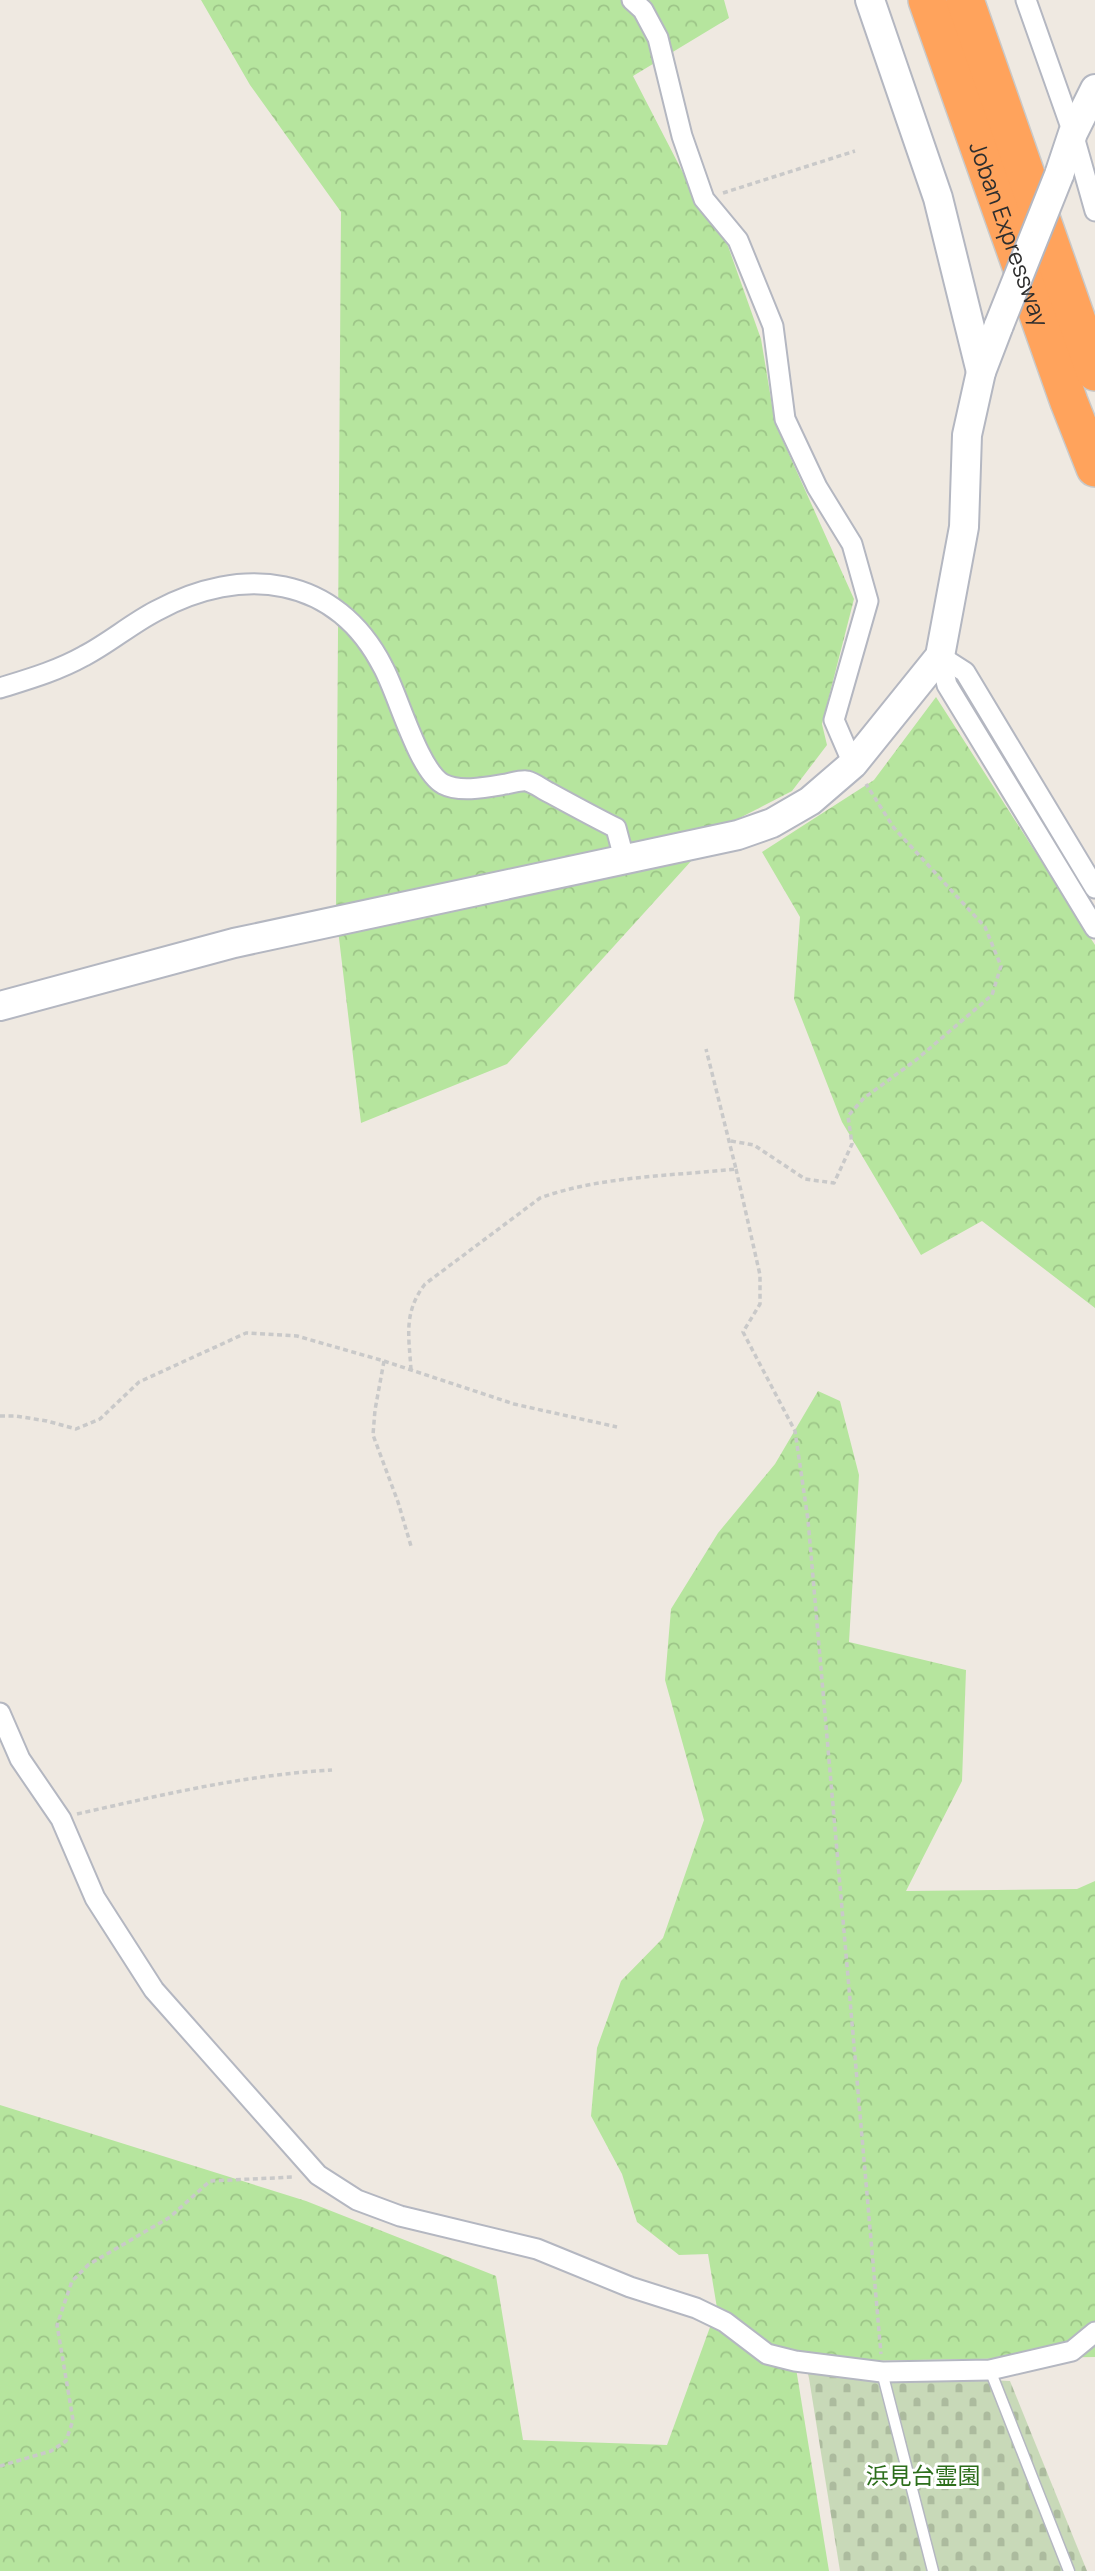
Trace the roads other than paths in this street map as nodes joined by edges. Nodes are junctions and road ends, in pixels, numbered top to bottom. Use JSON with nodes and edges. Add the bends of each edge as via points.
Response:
{"nodes":[{"id":1,"x":632,"y":0,"type":"edge"},
{"id":2,"x":870,"y":0,"type":"edge"},
{"id":3,"x":927,"y":0,"type":"edge"},
{"id":4,"x":965,"y":0,"type":"edge"},
{"id":5,"x":1026,"y":0,"type":"edge"},
{"id":6,"x":1095,"y":89,"type":"edge"},
{"id":7,"x":1073,"y":133,"type":"junction"},
{"id":8,"x":1095,"y":211,"type":"edge"},
{"id":9,"x":981,"y":372,"type":"junction"},
{"id":10,"x":1095,"y":372,"type":"edge"},
{"id":11,"x":1095,"y":468,"type":"edge"},
{"id":12,"x":940,"y":656,"type":"junction"},
{"id":13,"x":0,"y":688,"type":"edge"},
{"id":14,"x":853,"y":764,"type":"junction"},
{"id":15,"x":624,"y":858,"type":"junction"},
{"id":16,"x":1095,"y":888,"type":"edge"},
{"id":17,"x":1095,"y":928,"type":"edge"},
{"id":18,"x":0,"y":1006,"type":"edge"},
{"id":19,"x":0,"y":1713,"type":"edge"},
{"id":20,"x":1095,"y":2332,"type":"edge"},
{"id":21,"x":990,"y":2370,"type":"junction"},
{"id":22,"x":883,"y":2372,"type":"junction"},
{"id":23,"x":933,"y":2571,"type":"edge"},
{"id":24,"x":1069,"y":2571,"type":"edge"}],
"edges":[{"from":1,"to":14,"type":"street","via":[[658,38],[682,136],[704,200],[738,240],[773,326],[785,419],[817,487],[852,544],[868,601],[834,720]]},
{"from":2,"to":9,"type":"street","via":[[938,198]]},
{"from":3,"to":11,"type":"highway","name":"Joban Expressway"},
{"from":4,"to":10,"type":"highway","name":"Joban Expressway"},
{"from":5,"to":7,"type":"street"},
{"from":6,"to":7,"type":"street"},
{"from":7,"to":8,"type":"street"},
{"from":7,"to":9,"type":"street","bridge":true},
{"from":9,"to":12,"type":"street","via":[[967,435],[964,527]]},
{"from":12,"to":14,"type":"street"},
{"from":12,"to":16,"type":"street","via":[[965,672]]},
{"from":12,"to":17,"type":"street","via":[[947,685]]},
{"from":13,"to":15,"type":"street","via":[[65,666],[157,610],[199,592],[228,584],[285,588],[334,606],[372,645],[417,748],[444,785],[486,788],[526,780],[616,828]]},
{"from":14,"to":15,"type":"street","via":[[810,801],[772,823],[738,835]]},
{"from":15,"to":18,"type":"street","via":[[234,943]]},
{"from":19,"to":22,"type":"street","via":[[20,1759],[61,1819],[95,1898],[154,1990],[318,2175],[357,2200],[400,2216],[537,2249],[696,2308],[767,2354]]},
{"from":20,"to":21,"type":"street","via":[[1072,2351]]},
{"from":21,"to":22,"type":"street"},
{"from":21,"to":24,"type":"lane"},
{"from":22,"to":23,"type":"lane"}]}
